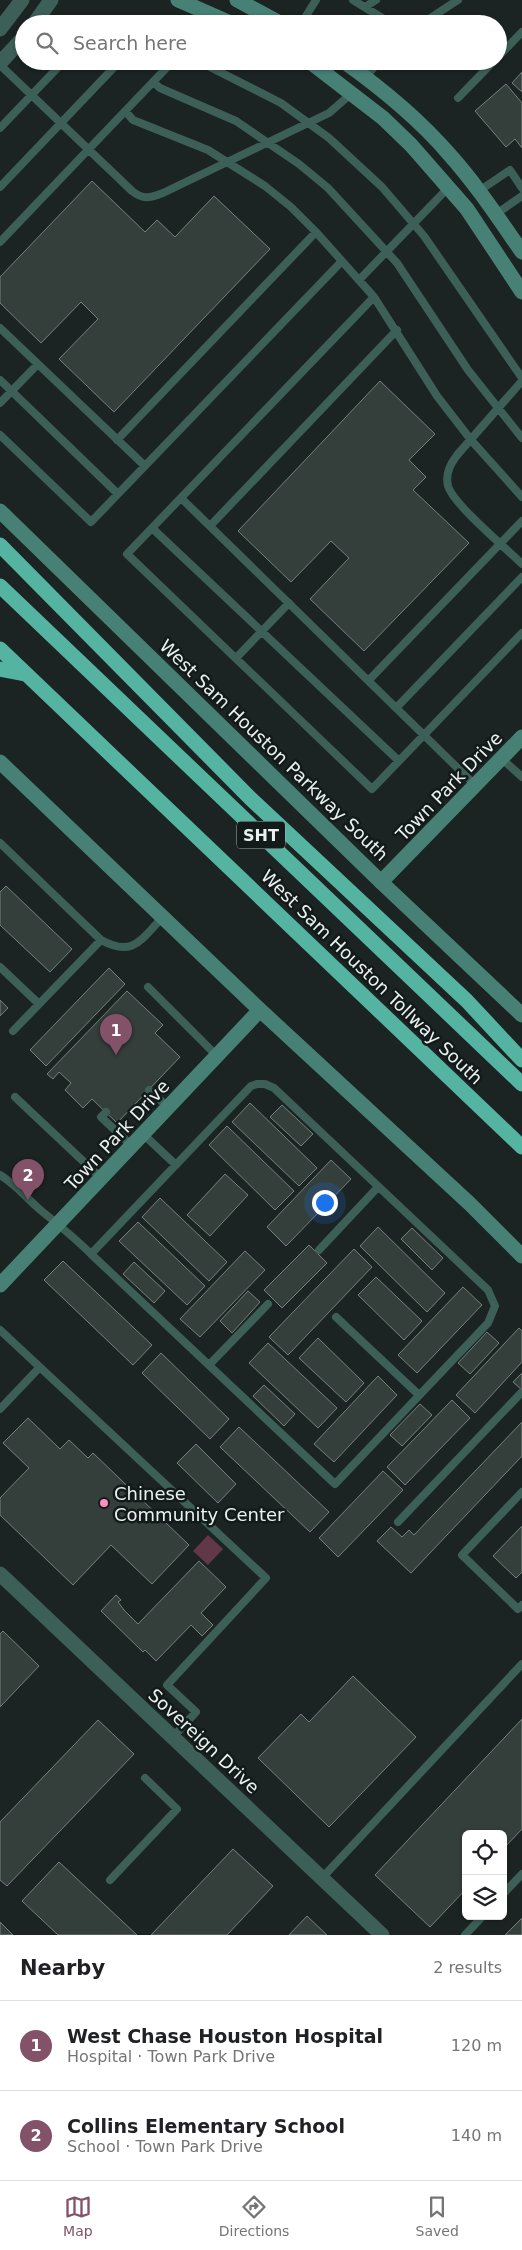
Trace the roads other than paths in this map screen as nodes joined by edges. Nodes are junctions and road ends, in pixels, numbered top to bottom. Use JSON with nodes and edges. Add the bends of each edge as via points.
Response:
{"nodes":[{"id":1,"x":22,"y":0,"type":"edge"},
{"id":2,"x":51,"y":0,"type":"edge"},
{"id":3,"x":178,"y":0,"type":"edge"},
{"id":4,"x":237,"y":0,"type":"edge"},
{"id":5,"x":316,"y":0,"type":"edge"},
{"id":6,"x":353,"y":0,"type":"edge"},
{"id":7,"x":376,"y":0,"type":"edge"},
{"id":8,"x":458,"y":0,"type":"edge"},
{"id":9,"x":365,"y":7,"type":"junction"},
{"id":10,"x":40,"y":15,"type":"edge"},
{"id":11,"x":212,"y":15,"type":"edge"},
{"id":12,"x":265,"y":15,"type":"edge"},
{"id":13,"x":307,"y":15,"type":"edge"},
{"id":14,"x":378,"y":15,"type":"edge"},
{"id":15,"x":434,"y":15,"type":"edge"},
{"id":16,"x":0,"y":29,"type":"edge"},
{"id":17,"x":522,"y":32,"type":"edge"},
{"id":18,"x":15,"y":47,"type":"edge"},
{"id":19,"x":507,"y":48,"type":"edge"},
{"id":20,"x":0,"y":64,"type":"edge"},
{"id":21,"x":55,"y":70,"type":"edge"},
{"id":22,"x":111,"y":70,"type":"edge"},
{"id":23,"x":164,"y":70,"type":"edge"},
{"id":24,"x":216,"y":70,"type":"edge"},
{"id":25,"x":321,"y":70,"type":"edge"},
{"id":26,"x":356,"y":70,"type":"edge"},
{"id":27,"x":372,"y":70,"type":"edge"},
{"id":28,"x":485,"y":70,"type":"edge"},
{"id":29,"x":366,"y":77,"type":"junction"},
{"id":30,"x":153,"y":82,"type":"junction"},
{"id":31,"x":352,"y":93,"type":"junction"},
{"id":32,"x":31,"y":95,"type":"junction"},
{"id":33,"x":458,"y":98,"type":"dead end"},
{"id":34,"x":125,"y":111,"type":"junction"},
{"id":35,"x":61,"y":123,"type":"junction"},
{"id":36,"x":309,"y":123,"type":"junction"},
{"id":37,"x":0,"y":128,"type":"edge"},
{"id":38,"x":426,"y":130,"type":"junction"},
{"id":39,"x":268,"y":142,"type":"junction"},
{"id":40,"x":411,"y":145,"type":"junction"},
{"id":41,"x":88,"y":149,"type":"junction"},
{"id":42,"x":228,"y":162,"type":"junction"},
{"id":43,"x":0,"y":187,"type":"edge"},
{"id":44,"x":448,"y":188,"type":"junction"},
{"id":45,"x":522,"y":188,"type":"edge"},
{"id":46,"x":480,"y":191,"type":"junction"},
{"id":47,"x":522,"y":196,"type":"edge"},
{"id":48,"x":496,"y":214,"type":"junction"},
{"id":49,"x":414,"y":223,"type":"junction"},
{"id":50,"x":316,"y":232,"type":"junction"},
{"id":51,"x":0,"y":242,"type":"edge"},
{"id":52,"x":386,"y":252,"type":"junction"},
{"id":53,"x":522,"y":252,"type":"edge"},
{"id":54,"x":342,"y":261,"type":"junction"},
{"id":55,"x":359,"y":280,"type":"junction"},
{"id":56,"x":522,"y":292,"type":"edge"},
{"id":57,"x":374,"y":297,"type":"junction"},
{"id":58,"x":0,"y":328,"type":"edge"},
{"id":59,"x":397,"y":330,"type":"junction"},
{"id":60,"x":38,"y":364,"type":"junction"},
{"id":61,"x":0,"y":380,"type":"edge"},
{"id":62,"x":522,"y":380,"type":"edge"},
{"id":63,"x":12,"y":391,"type":"junction"},
{"id":64,"x":0,"y":403,"type":"edge"},
{"id":65,"x":498,"y":409,"type":"junction"},
{"id":66,"x":0,"y":435,"type":"edge"},
{"id":67,"x":522,"y":438,"type":"edge"},
{"id":68,"x":117,"y":440,"type":"junction"},
{"id":69,"x":471,"y":440,"type":"junction"},
{"id":70,"x":145,"y":466,"type":"junction"},
{"id":71,"x":118,"y":494,"type":"junction"},
{"id":72,"x":522,"y":497,"type":"edge"},
{"id":73,"x":181,"y":498,"type":"junction"},
{"id":74,"x":0,"y":511,"type":"edge"},
{"id":75,"x":522,"y":521,"type":"edge"},
{"id":76,"x":210,"y":526,"type":"junction"},
{"id":77,"x":152,"y":528,"type":"junction"},
{"id":78,"x":500,"y":543,"type":"junction"},
{"id":79,"x":0,"y":545,"type":"edge"},
{"id":80,"x":522,"y":564,"type":"edge"},
{"id":81,"x":522,"y":577,"type":"edge"},
{"id":82,"x":0,"y":586,"type":"edge"},
{"id":83,"x":289,"y":602,"type":"junction"},
{"id":84,"x":261,"y":632,"type":"junction"},
{"id":85,"x":522,"y":633,"type":"edge"},
{"id":86,"x":0,"y":649,"type":"edge"},
{"id":87,"x":236,"y":658,"type":"junction"},
{"id":88,"x":0,"y":669,"type":"edge"},
{"id":89,"x":27,"y":675,"type":"junction"},
{"id":90,"x":369,"y":680,"type":"junction"},
{"id":91,"x":397,"y":707,"type":"junction"},
{"id":92,"x":424,"y":735,"type":"junction"},
{"id":93,"x":522,"y":737,"type":"edge"},
{"id":94,"x":501,"y":758,"type":"junction"},
{"id":95,"x":399,"y":761,"type":"junction"},
{"id":96,"x":0,"y":762,"type":"edge"},
{"id":97,"x":522,"y":777,"type":"edge"},
{"id":98,"x":475,"y":785,"type":"junction"},
{"id":99,"x":0,"y":843,"type":"edge"},
{"id":100,"x":382,"y":882,"type":"junction"},
{"id":101,"x":163,"y":917,"type":"junction"},
{"id":102,"x":101,"y":940,"type":"junction"},
{"id":103,"x":0,"y":966,"type":"edge"},
{"id":104,"x":148,"y":987,"type":"dead end"},
{"id":105,"x":39,"y":1004,"type":"junction"},
{"id":106,"x":260,"y":1010,"type":"junction"},
{"id":107,"x":522,"y":1015,"type":"edge"},
{"id":108,"x":12,"y":1031,"type":"dead end"},
{"id":109,"x":217,"y":1056,"type":"junction"},
{"id":110,"x":522,"y":1060,"type":"edge"},
{"id":111,"x":522,"y":1084,"type":"edge"},
{"id":112,"x":149,"y":1090,"type":"dead end"},
{"id":113,"x":15,"y":1097,"type":"dead end"},
{"id":114,"x":168,"y":1107,"type":"junction"},
{"id":115,"x":106,"y":1112,"type":"dead end"},
{"id":116,"x":143,"y":1134,"type":"junction"},
{"id":117,"x":132,"y":1146,"type":"junction"},
{"id":118,"x":522,"y":1147,"type":"edge"},
{"id":119,"x":176,"y":1165,"type":"junction"},
{"id":120,"x":0,"y":1175,"type":"edge"},
{"id":121,"x":101,"y":1178,"type":"junction"},
{"id":122,"x":378,"y":1187,"type":"junction"},
{"id":123,"x":59,"y":1223,"type":"junction"},
{"id":124,"x":319,"y":1250,"type":"dead end"},
{"id":125,"x":91,"y":1254,"type":"junction"},
{"id":126,"x":522,"y":1256,"type":"edge"},
{"id":127,"x":0,"y":1286,"type":"edge"},
{"id":128,"x":268,"y":1304,"type":"dead end"},
{"id":129,"x":336,"y":1317,"type":"dead end"},
{"id":130,"x":0,"y":1330,"type":"edge"},
{"id":131,"x":209,"y":1365,"type":"junction"},
{"id":132,"x":40,"y":1368,"type":"junction"},
{"id":133,"x":522,"y":1393,"type":"edge"},
{"id":134,"x":419,"y":1395,"type":"junction"},
{"id":135,"x":0,"y":1409,"type":"edge"},
{"id":136,"x":522,"y":1492,"type":"edge"},
{"id":137,"x":398,"y":1522,"type":"dead end"},
{"id":138,"x":0,"y":1574,"type":"edge"},
{"id":139,"x":522,"y":1605,"type":"edge"},
{"id":140,"x":522,"y":1664,"type":"edge"},
{"id":141,"x":173,"y":1737,"type":"junction"},
{"id":142,"x":145,"y":1778,"type":"dead end"},
{"id":143,"x":522,"y":1874,"type":"edge"},
{"id":144,"x":322,"y":1878,"type":"junction"},
{"id":145,"x":110,"y":1880,"type":"dead end"},
{"id":146,"x":507,"y":1890,"type":"edge"},
{"id":147,"x":479,"y":1920,"type":"edge"},
{"id":148,"x":382,"y":1935,"type":"edge"},
{"id":149,"x":465,"y":1935,"type":"edge"}],
"edges":[{"from":1,"to":16,"type":"street"},
{"from":2,"to":10,"type":"street"},
{"from":3,"to":11,"type":"main road"},
{"from":4,"to":12,"type":"main road"},
{"from":5,"to":13,"type":"lane"},
{"from":6,"to":9,"type":"lane"},
{"from":7,"to":9,"type":"lane"},
{"from":8,"to":15,"type":"lane"},
{"from":9,"to":14,"type":"lane"},
{"from":17,"to":19,"type":"lane"},
{"from":18,"to":20,"type":"street"},
{"from":20,"to":32,"type":"lane"},
{"from":21,"to":32,"type":"lane"},
{"from":22,"to":35,"type":"lane"},
{"from":23,"to":30,"type":"lane"},
{"from":24,"to":36,"type":"lane","via":[[274,99]]},
{"from":25,"to":31,"type":"main road"},
{"from":26,"to":29,"type":"main road"},
{"from":27,"to":29,"type":"lane"},
{"from":28,"to":33,"type":"lane"},
{"from":29,"to":31,"type":"main road"},
{"from":29,"to":38,"type":"main road"},
{"from":30,"to":34,"type":"lane"},
{"from":30,"to":39,"type":"lane","via":[[236,121]]},
{"from":31,"to":36,"type":"lane","via":[[329,113]]},
{"from":31,"to":40,"type":"main road"},
{"from":32,"to":35,"type":"lane"},
{"from":32,"to":37,"type":"lane"},
{"from":34,"to":41,"type":"lane"},
{"from":34,"to":42,"type":"lane","via":[[133,120],[190,141]]},
{"from":35,"to":41,"type":"lane"},
{"from":35,"to":43,"type":"lane"},
{"from":36,"to":39,"type":"lane"},
{"from":36,"to":49,"type":"lane","via":[[382,187]]},
{"from":38,"to":40,"type":"main road"},
{"from":38,"to":46,"type":"main road"},
{"from":39,"to":42,"type":"lane"},
{"from":39,"to":52,"type":"lane","via":[[328,188]]},
{"from":40,"to":44,"type":"main road"},
{"from":41,"to":42,"type":"lane","via":[[139,196],[148,198],[163,194]]},
{"from":41,"to":51,"type":"lane"},
{"from":42,"to":50,"type":"lane","via":[[265,186]]},
{"from":44,"to":49,"type":"lane"},
{"from":44,"to":56,"type":"main road","via":[[467,209]]},
{"from":45,"to":46,"type":"lane","via":[[510,170]]},
{"from":46,"to":48,"type":"main road"},
{"from":47,"to":48,"type":"lane"},
{"from":48,"to":53,"type":"main road"},
{"from":49,"to":52,"type":"lane"},
{"from":49,"to":62,"type":"lane"},
{"from":50,"to":54,"type":"lane"},
{"from":50,"to":68,"type":"lane"},
{"from":52,"to":55,"type":"lane"},
{"from":52,"to":65,"type":"lane"},
{"from":54,"to":55,"type":"lane"},
{"from":54,"to":70,"type":"lane"},
{"from":55,"to":57,"type":"lane"},
{"from":57,"to":59,"type":"lane"},
{"from":57,"to":73,"type":"lane"},
{"from":58,"to":60,"type":"lane"},
{"from":59,"to":69,"type":"lane","via":[[437,396]]},
{"from":59,"to":76,"type":"lane"},
{"from":60,"to":63,"type":"lane"},
{"from":60,"to":68,"type":"lane"},
{"from":61,"to":63,"type":"lane"},
{"from":62,"to":65,"type":"lane"},
{"from":63,"to":64,"type":"lane"},
{"from":63,"to":71,"type":"lane"},
{"from":65,"to":67,"type":"lane"},
{"from":65,"to":69,"type":"lane"},
{"from":66,"to":71,"type":"lane","via":[[91,522]]},
{"from":68,"to":70,"type":"lane"},
{"from":69,"to":72,"type":"lane"},
{"from":69,"to":78,"type":"lane","via":[[450,465],[448,484],[456,499]]},
{"from":70,"to":71,"type":"lane"},
{"from":73,"to":76,"type":"lane"},
{"from":73,"to":77,"type":"lane"},
{"from":74,"to":100,"type":"main road","name":"West Sam Houston Parkway South"},
{"from":75,"to":78,"type":"lane"},
{"from":76,"to":83,"type":"lane"},
{"from":77,"to":84,"type":"lane"},
{"from":77,"to":87,"type":"lane","via":[[126,554]]},
{"from":78,"to":80,"type":"lane"},
{"from":78,"to":90,"type":"lane"},
{"from":79,"to":110,"type":"highway","via":[[250,798],[467,1001]]},
{"from":81,"to":91,"type":"lane"},
{"from":82,"to":111,"type":"highway","name":"West Sam Houston Tollway South","number":"SHT"},
{"from":83,"to":84,"type":"lane"},
{"from":83,"to":90,"type":"lane"},
{"from":84,"to":87,"type":"lane"},
{"from":84,"to":95,"type":"lane"},
{"from":85,"to":92,"type":"lane"},
{"from":86,"to":89,"type":"highway","name":"West Sam Houston Tollway South","number":"SHT"},
{"from":87,"to":95,"type":"lane","via":[[372,789]]},
{"from":88,"to":89,"type":"highway"},
{"from":89,"to":118,"type":"highway","name":"West Sam Houston Tollway South","number":"SHT"},
{"from":90,"to":91,"type":"lane"},
{"from":91,"to":92,"type":"lane"},
{"from":92,"to":95,"type":"lane"},
{"from":92,"to":98,"type":"lane"},
{"from":93,"to":94,"type":"main road","name":"Town Park Drive"},
{"from":94,"to":97,"type":"lane"},
{"from":94,"to":98,"type":"main road","name":"Town Park Drive"},
{"from":96,"to":101,"type":"main road"},
{"from":98,"to":100,"type":"main road","name":"Town Park Drive"},
{"from":99,"to":102,"type":"lane"},
{"from":100,"to":107,"type":"main road","name":"West Sam Houston Parkway South"},
{"from":101,"to":102,"type":"lane","via":[[132,947],[114,947]]},
{"from":101,"to":106,"type":"main road"},
{"from":102,"to":105,"type":"lane"},
{"from":103,"to":105,"type":"lane"},
{"from":104,"to":109,"type":"lane"},
{"from":105,"to":108,"type":"lane"},
{"from":106,"to":109,"type":"main road","name":"Town Park Drive"},
{"from":106,"to":126,"type":"main road"},
{"from":109,"to":114,"type":"main road","name":"Town Park Drive"},
{"from":112,"to":114,"type":"lane"},
{"from":113,"to":121,"type":"lane"},
{"from":114,"to":116,"type":"main road","name":"Town Park Drive"},
{"from":115,"to":117,"type":"lane","via":[[101,1117]]},
{"from":116,"to":117,"type":"main road","name":"Town Park Drive"},
{"from":116,"to":119,"type":"lane"},
{"from":117,"to":121,"type":"main road","name":"Town Park Drive"},
{"from":119,"to":122,"type":"lane","via":[[251,1086],[265,1084],[274,1088]]},
{"from":119,"to":125,"type":"lane"},
{"from":120,"to":123,"type":"lane"},
{"from":121,"to":123,"type":"main road","name":"Town Park Drive"},
{"from":122,"to":124,"type":"lane"},
{"from":122,"to":134,"type":"lane","via":[[488,1290],[495,1306],[488,1323]]},
{"from":123,"to":125,"type":"lane"},
{"from":123,"to":127,"type":"main road","name":"Town Park Drive"},
{"from":125,"to":131,"type":"lane"},
{"from":128,"to":131,"type":"lane"},
{"from":129,"to":134,"type":"lane"},
{"from":130,"to":132,"type":"lane"},
{"from":131,"to":134,"type":"lane","via":[[335,1484]]},
{"from":132,"to":135,"type":"lane"},
{"from":132,"to":141,"type":"lane","via":[[266,1578],[167,1685],[196,1712]]},
{"from":133,"to":137,"type":"lane"},
{"from":136,"to":139,"type":"lane","via":[[462,1555],[518,1609]]},
{"from":138,"to":141,"type":"street","name":"Sovereign Drive"},
{"from":140,"to":144,"type":"lane"},
{"from":141,"to":144,"type":"street","name":"Sovereign Drive"},
{"from":142,"to":145,"type":"lane","via":[[177,1809]]},
{"from":143,"to":146,"type":"lane"},
{"from":144,"to":148,"type":"street","name":"Sovereign Drive"},
{"from":147,"to":149,"type":"lane"}]}
